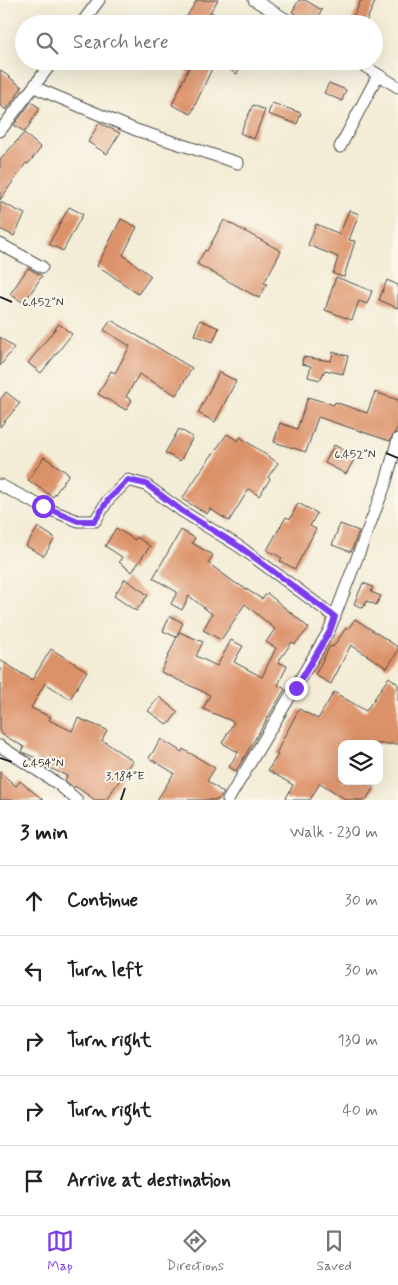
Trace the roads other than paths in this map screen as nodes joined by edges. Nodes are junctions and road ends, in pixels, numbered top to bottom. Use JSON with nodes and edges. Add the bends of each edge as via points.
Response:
{"nodes":[{"id":1,"x":99,"y":0,"type":"edge"},
{"id":2,"x":254,"y":0,"type":"edge"},
{"id":3,"x":88,"y":15,"type":"edge"},
{"id":4,"x":279,"y":15,"type":"edge"},
{"id":5,"x":46,"y":70,"type":"edge"},
{"id":6,"x":370,"y":70,"type":"edge"},
{"id":7,"x":378,"y":75,"type":"junction"},
{"id":8,"x":34,"y":87,"type":"junction"},
{"id":9,"x":398,"y":87,"type":"edge"},
{"id":10,"x":0,"y":131,"type":"edge"},
{"id":11,"x":340,"y":147,"type":"dead end"},
{"id":12,"x":238,"y":163,"type":"dead end"},
{"id":13,"x":0,"y":244,"type":"edge"},
{"id":14,"x":42,"y":267,"type":"dead end"},
{"id":15,"x":398,"y":439,"type":"edge"},
{"id":16,"x":0,"y":485,"type":"edge"},
{"id":17,"x":335,"y":617,"type":"junction"},
{"id":18,"x":0,"y":746,"type":"edge"},
{"id":19,"x":78,"y":800,"type":"edge"},
{"id":20,"x":228,"y":800,"type":"edge"}],
"edges":[{"from":1,"to":3,"type":"street"},
{"from":2,"to":4,"type":"street"},
{"from":5,"to":8,"type":"street"},
{"from":6,"to":7,"type":"street"},
{"from":7,"to":9,"type":"street"},
{"from":7,"to":11,"type":"street"},
{"from":8,"to":10,"type":"street"},
{"from":8,"to":12,"type":"street","via":[[136,130]]},
{"from":13,"to":14,"type":"street"},
{"from":15,"to":17,"type":"street","via":[[385,485]]},
{"from":16,"to":17,"type":"street","via":[[78,521],[95,521],[108,500],[128,480],[146,484],[240,547]]},
{"from":17,"to":20,"type":"street","via":[[330,631]]},
{"from":18,"to":19,"type":"street"}]}
